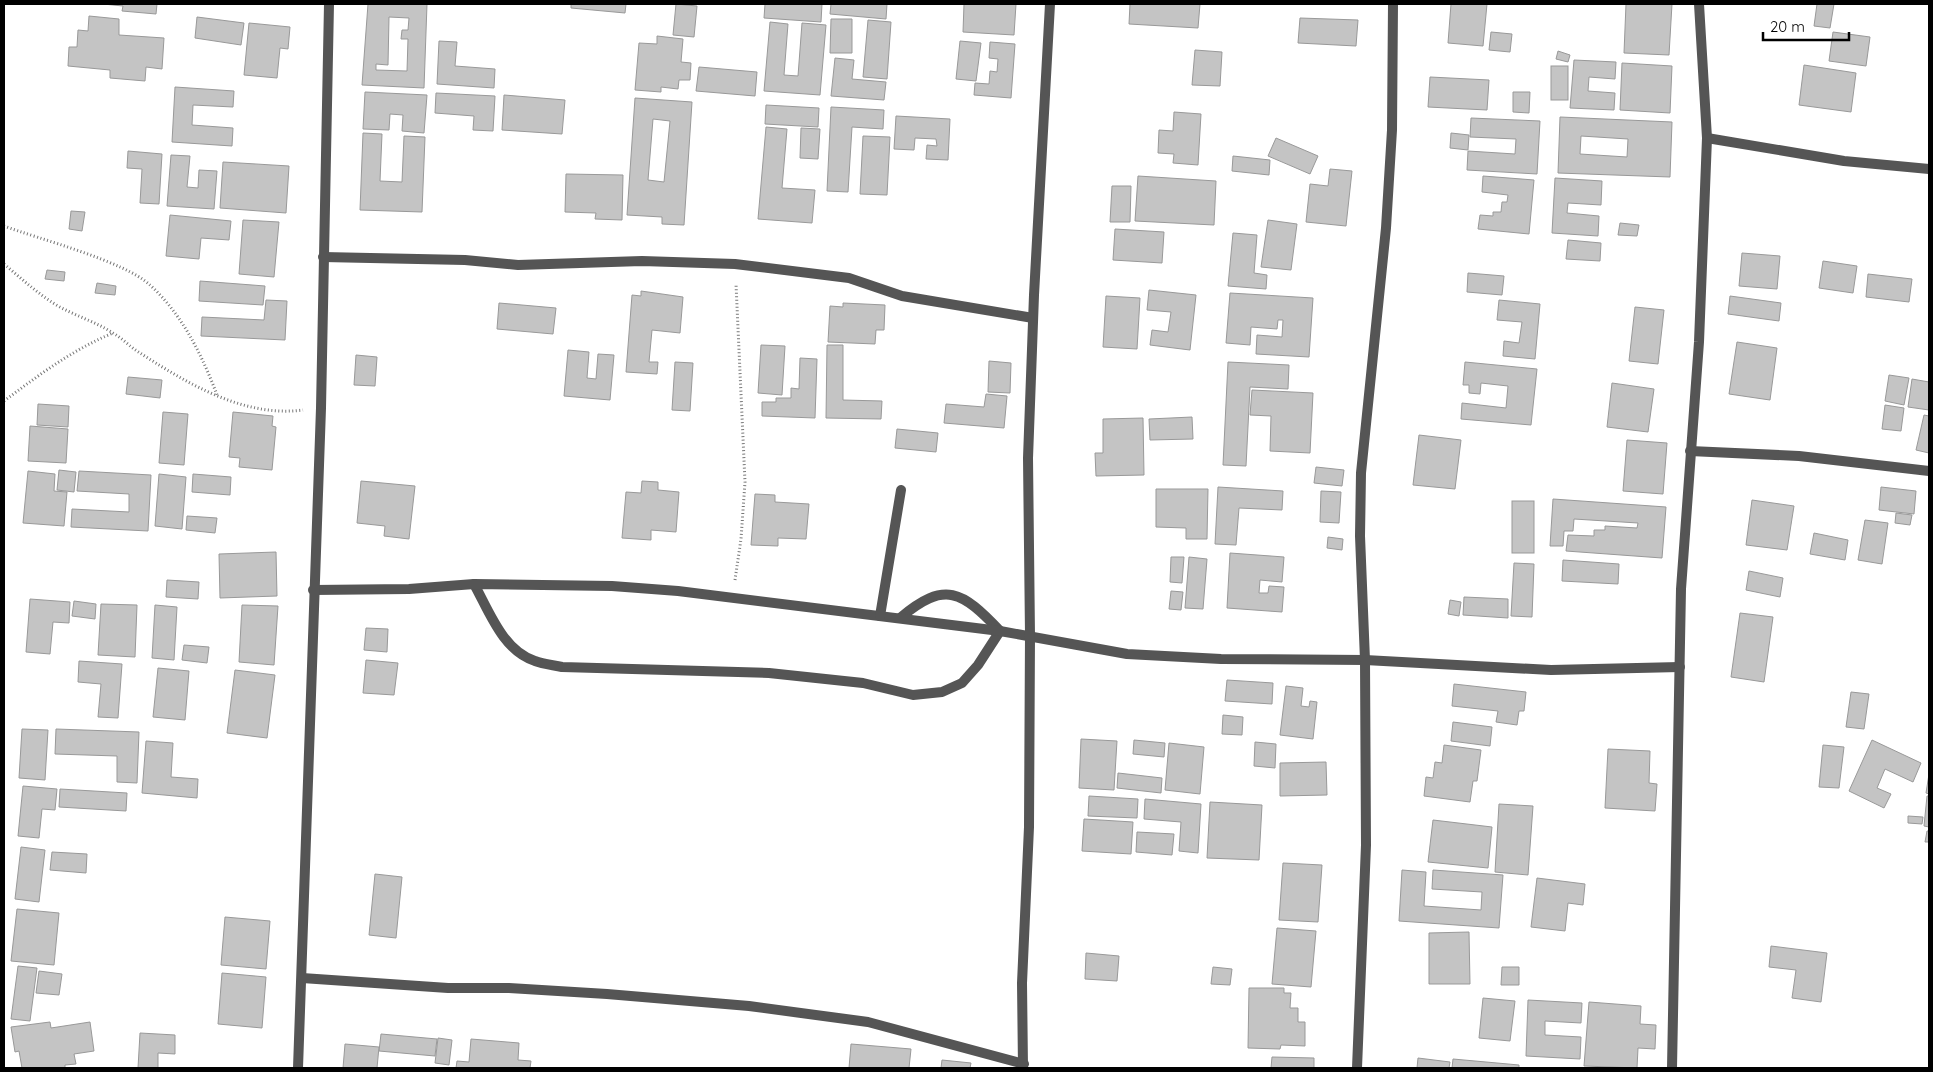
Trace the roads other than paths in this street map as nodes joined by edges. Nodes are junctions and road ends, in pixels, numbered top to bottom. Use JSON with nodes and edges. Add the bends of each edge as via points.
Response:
{"nodes":[{"id":1,"x":329,"y":4,"type":"edge"},
{"id":2,"x":1050,"y":4,"type":"edge"},
{"id":3,"x":1393,"y":4,"type":"edge"},
{"id":4,"x":1698,"y":4,"type":"edge"},
{"id":5,"x":1707,"y":138,"type":"junction"},
{"id":6,"x":1929,"y":169,"type":"edge"},
{"id":7,"x":323,"y":257,"type":"junction"},
{"id":8,"x":1033,"y":318,"type":"junction"},
{"id":9,"x":1690,"y":451,"type":"junction"},
{"id":10,"x":1929,"y":471,"type":"edge"},
{"id":11,"x":901,"y":490,"type":"dead end"},
{"id":12,"x":474,"y":584,"type":"junction"},
{"id":13,"x":314,"y":590,"type":"junction"},
{"id":14,"x":880,"y":616,"type":"junction"},
{"id":15,"x":900,"y":618,"type":"junction"},
{"id":16,"x":1000,"y":631,"type":"junction"},
{"id":17,"x":1030,"y":635,"type":"junction"},
{"id":18,"x":1365,"y":660,"type":"junction"},
{"id":19,"x":1680,"y":667,"type":"junction"},
{"id":20,"x":302,"y":978,"type":"junction"},
{"id":21,"x":1023,"y":1066,"type":"edge"},
{"id":22,"x":298,"y":1068,"type":"edge"},
{"id":23,"x":1356,"y":1068,"type":"edge"},
{"id":24,"x":1672,"y":1068,"type":"edge"}],
"edges":[{"from":1,"to":7,"type":"street"},
{"from":2,"to":8,"type":"street"},
{"from":3,"to":18,"type":"street","via":[[1392,130],[1386,228],[1361,473],[1360,545]]},
{"from":4,"to":5,"type":"street"},
{"from":5,"to":6,"type":"street","via":[[1844,161]]},
{"from":5,"to":9,"type":"street"},
{"from":7,"to":8,"type":"street","via":[[465,260],[518,265],[642,261],[735,264],[849,278],[902,296]]},
{"from":7,"to":13,"type":"street"},
{"from":8,"to":17,"type":"street","via":[[1028,458]]},
{"from":9,"to":10,"type":"street","via":[[1799,456]]},
{"from":9,"to":19,"type":"street","via":[[1681,589]]},
{"from":11,"to":14,"type":"street"},
{"from":12,"to":13,"type":"street","via":[[409,589]]},
{"from":12,"to":14,"type":"street","via":[[612,586]]},
{"from":12,"to":16,"type":"street","via":[[504,637],[518,652],[534,661],[562,667],[769,673],[863,683],[913,694],[942,692],[962,684]]},
{"from":13,"to":20,"type":"street"},
{"from":14,"to":15,"type":"street"},
{"from":15,"to":16,"type":"street"},
{"from":15,"to":16,"type":"street","via":[[924,601],[944,594],[959,597],[978,608]]},
{"from":16,"to":17,"type":"street"},
{"from":17,"to":18,"type":"street","via":[[1127,654],[1221,659]]},
{"from":17,"to":21,"type":"street"},
{"from":18,"to":19,"type":"street","via":[[1550,670]]},
{"from":18,"to":23,"type":"street","via":[[1366,844]]},
{"from":19,"to":24,"type":"street"},
{"from":20,"to":21,"type":"street","via":[[448,988],[597,993],[749,1006],[868,1022]]},
{"from":20,"to":22,"type":"street"}]}
